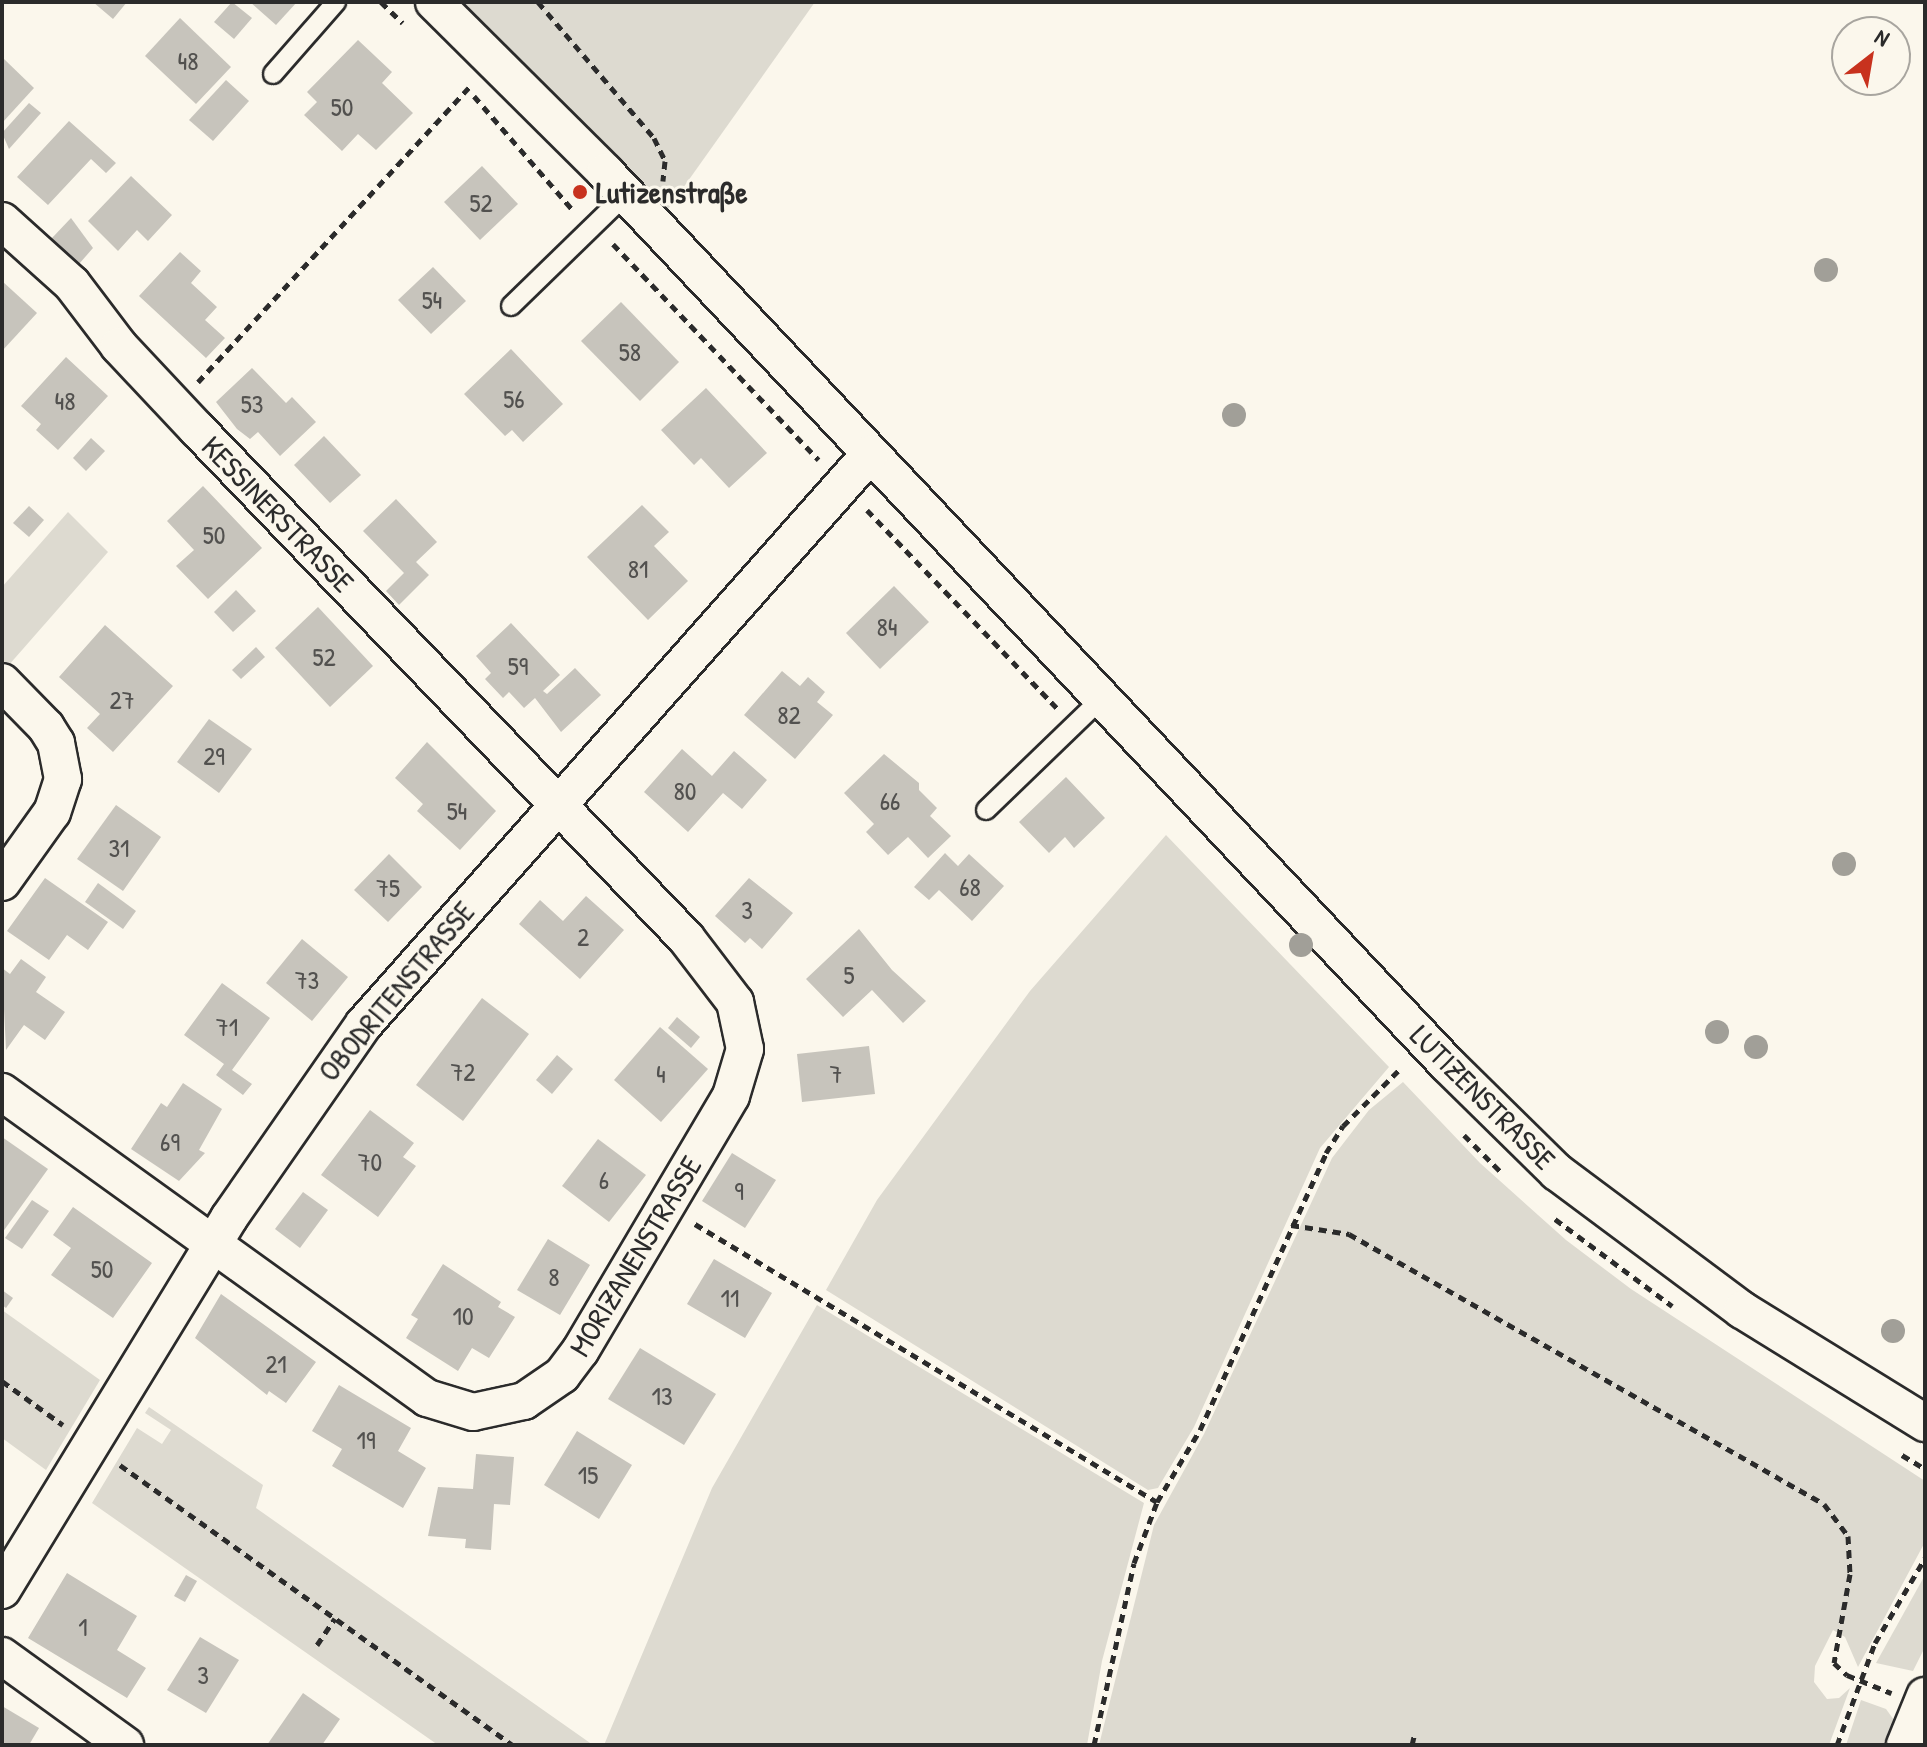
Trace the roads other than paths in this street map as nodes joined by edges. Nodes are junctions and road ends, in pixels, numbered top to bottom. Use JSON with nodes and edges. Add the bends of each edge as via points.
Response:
{"nodes":[{"id":1,"x":336,"y":2,"type":"edge"},
{"id":2,"x":434,"y":2,"type":"edge"},
{"id":3,"x":273,"y":74,"type":"dead end"},
{"id":4,"x":633,"y":202,"type":"junction"},
{"id":5,"x":2,"y":221,"type":"edge"},
{"id":6,"x":511,"y":306,"type":"dead end"},
{"id":7,"x":870,"y":454,"type":"junction"},
{"id":8,"x":2,"y":682,"type":"edge"},
{"id":9,"x":1102,"y":698,"type":"junction"},
{"id":10,"x":556,"y":806,"type":"junction"},
{"id":11,"x":986,"y":810,"type":"dead end"},
{"id":12,"x":2,"y":882,"type":"edge"},
{"id":13,"x":2,"y":1092,"type":"edge"},
{"id":14,"x":213,"y":1244,"type":"junction"},
{"id":15,"x":1925,"y":1423,"type":"edge"},
{"id":16,"x":2,"y":1590,"type":"edge"},
{"id":17,"x":2,"y":1656,"type":"edge"},
{"id":18,"x":1925,"y":1696,"type":"edge"},
{"id":19,"x":125,"y":1745,"type":"edge"},
{"id":20,"x":1905,"y":1745,"type":"edge"}],
"edges":[{"from":1,"to":3,"type":"lane"},
{"from":2,"to":4,"type":"street","name":"LUTIZENSTRASSE"},
{"from":4,"to":6,"type":"lane"},
{"from":4,"to":7,"type":"street","name":"LUTIZENSTRASSE"},
{"from":5,"to":10,"type":"street","name":"KESSINERSTRASSE","via":[[72,284],[119,346]]},
{"from":7,"to":9,"type":"street","name":"LUTIZENSTRASSE"},
{"from":7,"to":10,"type":"street","name":"OBODRITENSTRASSE"},
{"from":8,"to":12,"type":"street","via":[[46,727],[63,779],[52,812]]},
{"from":9,"to":11,"type":"lane"},
{"from":9,"to":15,"type":"street","name":"LUTIZENSTRASSE","via":[[1448,1065],[1557,1172],[1742,1310]]},
{"from":10,"to":14,"type":"street","name":"OBODRITENSTRASSE","via":[[364,1024]]},
{"from":10,"to":14,"type":"street","name":"MORIZANENSTRASSE","via":[[721,978],[743,1027],[745,1049],[731,1096],[562,1375],[524,1401],[473,1412],[427,1398]]},
{"from":13,"to":14,"type":"street","name":"MORIZANENSTRASSE"},
{"from":14,"to":16,"type":"street","name":"OBODRITENSTRASSE"},
{"from":17,"to":19,"type":"street"},
{"from":18,"to":20,"type":"street"}]}
